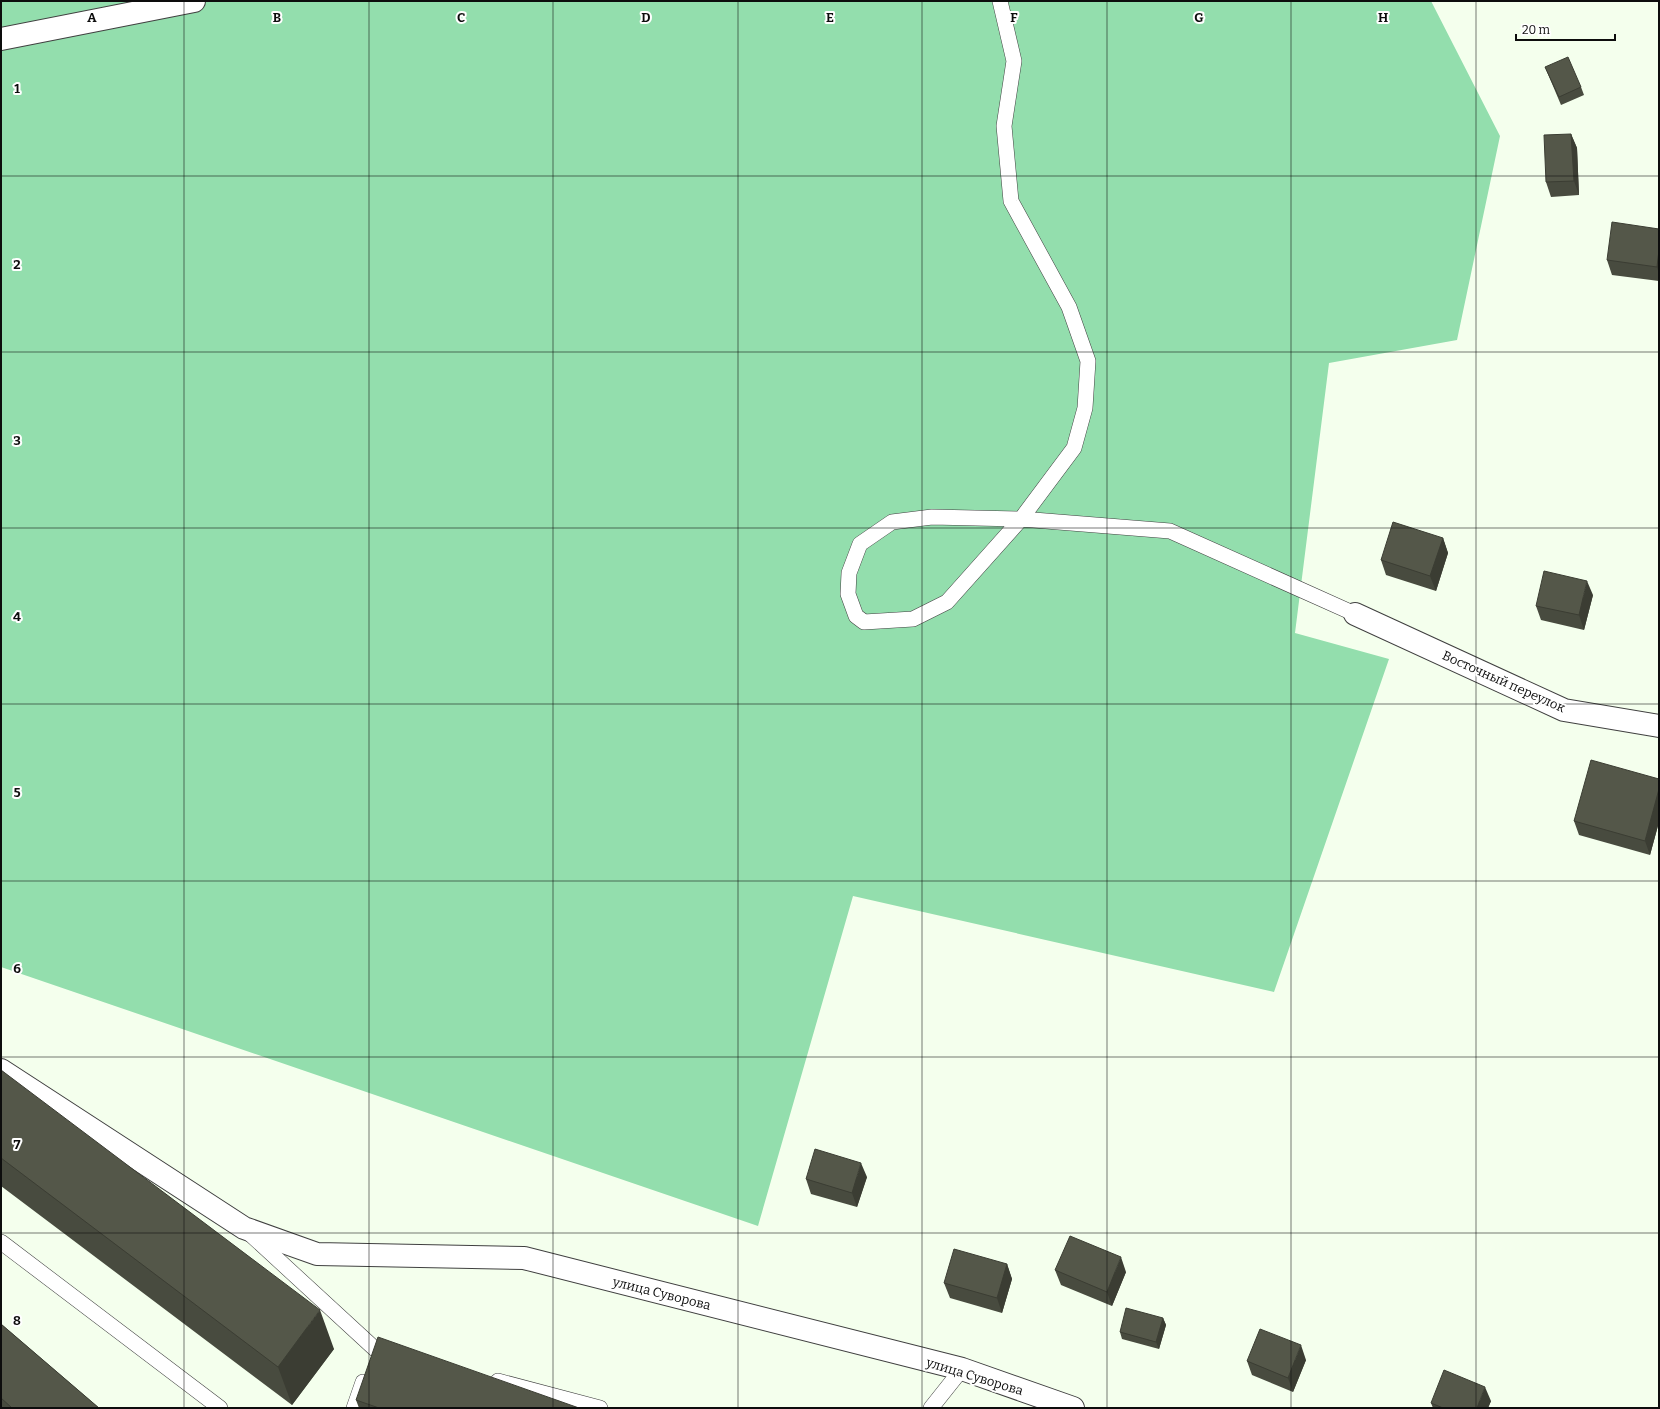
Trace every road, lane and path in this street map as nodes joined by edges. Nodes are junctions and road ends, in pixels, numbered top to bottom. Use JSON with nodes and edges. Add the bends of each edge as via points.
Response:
{"nodes":[{"id":1,"x":194,"y":1,"type":"edge"},
{"id":2,"x":1000,"y":1,"type":"edge"},
{"id":3,"x":1,"y":38,"type":"edge"},
{"id":4,"x":1021,"y":519,"type":"junction"},
{"id":5,"x":1355,"y":614,"type":"joint"},
{"id":6,"x":1659,"y":726,"type":"edge"},
{"id":7,"x":1,"y":1070,"type":"edge"},
{"id":8,"x":244,"y":1228,"type":"junction"},
{"id":9,"x":1,"y":1242,"type":"edge"},
{"id":10,"x":375,"y":1349,"type":"junction"},
{"id":11,"x":405,"y":1357,"type":"edge"},
{"id":12,"x":962,"y":1369,"type":"junction"},
{"id":13,"x":488,"y":1378,"type":"edge"},
{"id":14,"x":220,"y":1408,"type":"edge"},
{"id":15,"x":354,"y":1408,"type":"edge"},
{"id":16,"x":600,"y":1408,"type":"edge"},
{"id":17,"x":931,"y":1408,"type":"edge"},
{"id":18,"x":1073,"y":1408,"type":"edge"}],
"edges":[{"from":1,"to":3,"type":"street"},
{"from":2,"to":4,"type":"lane","via":[[1014,61],[1004,126],[1012,201],[1069,308],[1088,361],[1085,408],[1074,448]]},
{"from":4,"to":4,"type":"lane","via":[[932,517],[892,522],[860,544],[849,573],[848,594],[856,616],[864,622],[913,619],[947,602]]},
{"from":4,"to":5,"type":"lane","via":[[1170,531]]},
{"from":5,"to":6,"type":"street","name":"Восточный переулок","via":[[1564,710]]},
{"from":7,"to":8,"type":"street","name":"улица Суворова"},
{"from":8,"to":10,"type":"lane"},
{"from":8,"to":12,"type":"street","name":"улица Суворова","via":[[317,1254],[524,1258]]},
{"from":9,"to":14,"type":"lane"},
{"from":10,"to":11,"type":"lane"},
{"from":10,"to":15,"type":"lane"},
{"from":12,"to":17,"type":"lane"},
{"from":12,"to":18,"type":"street","name":"улица Суворова"},
{"from":13,"to":16,"type":"lane"}]}
